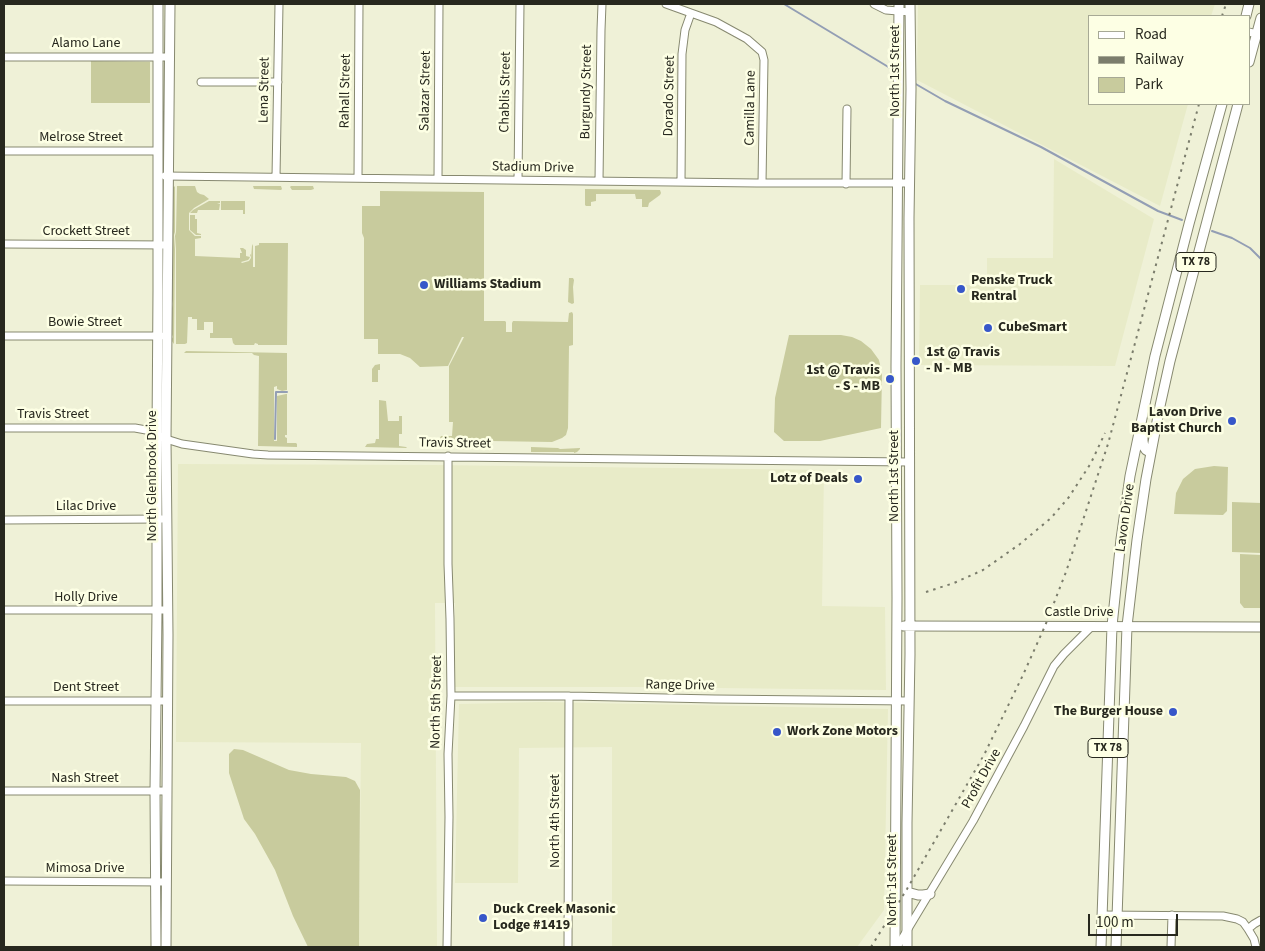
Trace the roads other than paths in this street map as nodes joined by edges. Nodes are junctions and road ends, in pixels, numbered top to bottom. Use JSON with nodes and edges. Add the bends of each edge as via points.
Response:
{"nodes":[{"id":1,"x":158,"y":4,"type":"edge"},
{"id":2,"x":170,"y":4,"type":"edge"},
{"id":3,"x":279,"y":4,"type":"edge"},
{"id":4,"x":359,"y":4,"type":"edge"},
{"id":5,"x":439,"y":4,"type":"edge"},
{"id":6,"x":520,"y":4,"type":"edge"},
{"id":7,"x":602,"y":4,"type":"edge"},
{"id":8,"x":666,"y":4,"type":"edge"},
{"id":9,"x":874,"y":4,"type":"edge"},
{"id":10,"x":899,"y":8,"type":"edge"},
{"id":11,"x":910,"y":8,"type":"edge"},
{"id":12,"x":691,"y":12,"type":"junction"},
{"id":13,"x":1261,"y":18,"type":"edge"},
{"id":14,"x":1256,"y":34,"type":"edge"},
{"id":15,"x":4,"y":57,"type":"edge"},
{"id":16,"x":158,"y":57,"type":"junction"},
{"id":17,"x":169,"y":57,"type":"junction"},
{"id":18,"x":1250,"y":58,"type":"edge"},
{"id":19,"x":201,"y":82,"type":"dead end"},
{"id":20,"x":278,"y":82,"type":"junction"},
{"id":21,"x":899,"y":84,"type":"junction"},
{"id":22,"x":1222,"y":105,"type":"edge"},
{"id":23,"x":1238,"y":105,"type":"edge"},
{"id":24,"x":848,"y":109,"type":"dead end"},
{"id":25,"x":910,"y":134,"type":"junction"},
{"id":26,"x":4,"y":151,"type":"edge"},
{"id":27,"x":158,"y":151,"type":"junction"},
{"id":28,"x":158,"y":176,"type":"junction"},
{"id":29,"x":168,"y":176,"type":"junction"},
{"id":30,"x":276,"y":177,"type":"junction"},
{"id":31,"x":358,"y":178,"type":"junction"},
{"id":32,"x":438,"y":179,"type":"junction"},
{"id":33,"x":518,"y":180,"type":"junction"},
{"id":34,"x":599,"y":181,"type":"junction"},
{"id":35,"x":681,"y":182,"type":"junction"},
{"id":36,"x":762,"y":183,"type":"junction"},
{"id":37,"x":846,"y":184,"type":"junction"},
{"id":38,"x":898,"y":184,"type":"junction"},
{"id":39,"x":909,"y":184,"type":"junction"},
{"id":40,"x":4,"y":244,"type":"edge"},
{"id":41,"x":158,"y":245,"type":"junction"},
{"id":42,"x":168,"y":245,"type":"junction"},
{"id":43,"x":4,"y":336,"type":"edge"},
{"id":44,"x":162,"y":336,"type":"junction"},
{"id":45,"x":1159,"y":340,"type":"junction"},
{"id":46,"x":1175,"y":342,"type":"junction"},
{"id":47,"x":896,"y":376,"type":"junction"},
{"id":48,"x":909,"y":376,"type":"junction"},
{"id":49,"x":1145,"y":401,"type":"junction"},
{"id":50,"x":4,"y":428,"type":"edge"},
{"id":51,"x":157,"y":434,"type":"junction"},
{"id":52,"x":166,"y":439,"type":"junction"},
{"id":53,"x":1151,"y":453,"type":"junction"},
{"id":54,"x":448,"y":456,"type":"junction"},
{"id":55,"x":897,"y":462,"type":"junction"},
{"id":56,"x":909,"y":462,"type":"junction"},
{"id":57,"x":897,"y":483,"type":"junction"},
{"id":58,"x":909,"y":484,"type":"junction"},
{"id":59,"x":157,"y":519,"type":"junction"},
{"id":60,"x":168,"y":519,"type":"junction"},
{"id":61,"x":4,"y":520,"type":"edge"},
{"id":62,"x":4,"y":610,"type":"edge"},
{"id":63,"x":168,"y":610,"type":"junction"},
{"id":64,"x":157,"y":611,"type":"junction"},
{"id":65,"x":896,"y":626,"type":"junction"},
{"id":66,"x":910,"y":626,"type":"junction"},
{"id":67,"x":1092,"y":626,"type":"junction"},
{"id":68,"x":1112,"y":626,"type":"junction"},
{"id":69,"x":1127,"y":626,"type":"junction"},
{"id":70,"x":1261,"y":627,"type":"edge"},
{"id":71,"x":450,"y":696,"type":"junction"},
{"id":72,"x":569,"y":696,"type":"junction"},
{"id":73,"x":4,"y":701,"type":"edge"},
{"id":74,"x":156,"y":701,"type":"junction"},
{"id":75,"x":168,"y":701,"type":"junction"},
{"id":76,"x":896,"y":701,"type":"junction"},
{"id":77,"x":909,"y":701,"type":"junction"},
{"id":78,"x":4,"y":791,"type":"edge"},
{"id":79,"x":155,"y":791,"type":"junction"},
{"id":80,"x":166,"y":792,"type":"junction"},
{"id":81,"x":895,"y":823,"type":"junction"},
{"id":82,"x":907,"y":823,"type":"junction"},
{"id":83,"x":4,"y":881,"type":"edge"},
{"id":84,"x":155,"y":882,"type":"junction"},
{"id":85,"x":166,"y":882,"type":"junction"},
{"id":86,"x":907,"y":892,"type":"junction"},
{"id":87,"x":930,"y":894,"type":"junction"},
{"id":88,"x":1102,"y":915,"type":"junction"},
{"id":89,"x":1117,"y":915,"type":"junction"},
{"id":90,"x":1172,"y":915,"type":"junction"},
{"id":91,"x":1261,"y":920,"type":"edge"},
{"id":92,"x":1248,"y":929,"type":"junction"},
{"id":93,"x":907,"y":930,"type":"junction"},
{"id":94,"x":156,"y":947,"type":"edge"},
{"id":95,"x":166,"y":947,"type":"edge"},
{"id":96,"x":446,"y":947,"type":"edge"},
{"id":97,"x":568,"y":947,"type":"edge"},
{"id":98,"x":896,"y":947,"type":"edge"},
{"id":99,"x":907,"y":947,"type":"edge"},
{"id":100,"x":1101,"y":947,"type":"edge"},
{"id":101,"x":1116,"y":947,"type":"edge"},
{"id":102,"x":1171,"y":947,"type":"edge"},
{"id":103,"x":1256,"y":947,"type":"edge"}],
"edges":[{"from":1,"to":16,"type":"main road","name":"North Glenbrook Drive"},
{"from":2,"to":17,"type":"main road","name":"North Glenbrook Drive"},
{"from":3,"to":20,"type":"street","name":"Lena Street"},
{"from":4,"to":31,"type":"street","name":"Rahall Street"},
{"from":5,"to":32,"type":"street","name":"Salazar Street"},
{"from":6,"to":33,"type":"street","name":"Chablis Street"},
{"from":7,"to":34,"type":"street","name":"Burgundy Street"},
{"from":8,"to":12,"type":"street","name":"Camilla Lane"},
{"from":9,"to":10,"type":"street","via":[[886,10]]},
{"from":10,"to":11,"type":"street"},
{"from":10,"to":21,"type":"main road","name":"North 1st Street"},
{"from":11,"to":25,"type":"main road","name":"North 1st Street"},
{"from":12,"to":35,"type":"street","name":"Dorado Street","via":[[682,54]]},
{"from":12,"to":36,"type":"street","name":"Camilla Lane","via":[[748,39],[762,52]]},
{"from":13,"to":14,"type":"main road"},
{"from":14,"to":18,"type":"main road"},
{"from":15,"to":16,"type":"street","name":"Alamo Lane"},
{"from":16,"to":17,"type":"street","name":"Alamo Lane"},
{"from":16,"to":27,"type":"main road","name":"North Glenbrook Drive"},
{"from":17,"to":29,"type":"main road","name":"North Glenbrook Drive"},
{"from":19,"to":20,"type":"street"},
{"from":20,"to":30,"type":"street","name":"Lena Street"},
{"from":21,"to":25,"type":"main road","via":[[905,129]]},
{"from":21,"to":38,"type":"main road","name":"North 1st Street"},
{"from":22,"to":45,"type":"main road","name":"Lavon Drive","number":"TX 78"},
{"from":23,"to":46,"type":"main road","name":"Lavon Drive","number":"TX 78"},
{"from":24,"to":37,"type":"street"},
{"from":25,"to":39,"type":"main road","name":"North 1st Street"},
{"from":26,"to":27,"type":"street","name":"Melrose Street"},
{"from":27,"to":28,"type":"main road","name":"North Glenbrook Drive"},
{"from":28,"to":29,"type":"street","name":"Stadium Drive"},
{"from":28,"to":41,"type":"main road","name":"North Glenbrook Drive"},
{"from":29,"to":30,"type":"street","name":"Stadium Drive"},
{"from":29,"to":42,"type":"main road","name":"North Glenbrook Drive"},
{"from":30,"to":31,"type":"street","name":"Stadium Drive"},
{"from":31,"to":32,"type":"street","name":"Stadium Drive"},
{"from":32,"to":33,"type":"street","name":"Stadium Drive"},
{"from":33,"to":34,"type":"street","name":"Stadium Drive"},
{"from":34,"to":35,"type":"street","name":"Stadium Drive"},
{"from":35,"to":36,"type":"street","name":"Stadium Drive"},
{"from":36,"to":37,"type":"street","name":"Stadium Drive"},
{"from":37,"to":38,"type":"street","name":"Stadium Drive"},
{"from":38,"to":39,"type":"street","name":"Stadium Drive"},
{"from":38,"to":47,"type":"main road","name":"North 1st Street"},
{"from":39,"to":48,"type":"main road","name":"North 1st Street"},
{"from":40,"to":41,"type":"street","name":"Crockett Street"},
{"from":41,"to":42,"type":"street","name":"Crockett Street"},
{"from":41,"to":44,"type":"main road","name":"North Glenbrook Drive"},
{"from":42,"to":44,"type":"main road","name":"North Glenbrook Drive"},
{"from":43,"to":44,"type":"street","name":"Bowie Street"},
{"from":44,"to":51,"type":"main road","name":"North Glenbrook Drive"},
{"from":44,"to":52,"type":"main road","name":"North Glenbrook Drive"},
{"from":45,"to":46,"type":"main road"},
{"from":45,"to":49,"type":"main road","name":"Lavon Drive","number":"TX 78"},
{"from":46,"to":53,"type":"main road","name":"Lavon Drive","number":"TX 78"},
{"from":47,"to":48,"type":"main road"},
{"from":47,"to":55,"type":"main road","name":"North 1st Street"},
{"from":48,"to":56,"type":"main road","name":"North 1st Street"},
{"from":49,"to":53,"type":"main road","via":[[1143,441]]},
{"from":49,"to":68,"type":"main road","name":"Lavon Drive","number":"TX 78","via":[[1122,530]]},
{"from":50,"to":51,"type":"street","name":"Travis Street","via":[[135,428]]},
{"from":51,"to":52,"type":"street","name":"Travis Street"},
{"from":51,"to":59,"type":"main road","name":"North Glenbrook Drive"},
{"from":52,"to":54,"type":"street","name":"Travis Street","via":[[193,446],[268,455]]},
{"from":52,"to":60,"type":"main road","name":"North Glenbrook Drive"},
{"from":53,"to":69,"type":"main road","name":"Lavon Drive","number":"TX 78"},
{"from":54,"to":55,"type":"street","name":"Travis Street"},
{"from":54,"to":71,"type":"street","name":"North 5th Street"},
{"from":55,"to":56,"type":"street","name":"Travis Street"},
{"from":55,"to":57,"type":"main road","name":"North 1st Street"},
{"from":56,"to":58,"type":"main road","name":"North 1st Street"},
{"from":57,"to":58,"type":"main road"},
{"from":57,"to":65,"type":"main road","name":"North 1st Street"},
{"from":58,"to":66,"type":"main road","name":"North 1st Street"},
{"from":59,"to":60,"type":"street","name":"Lilac Drive"},
{"from":59,"to":61,"type":"street","name":"Lilac Drive"},
{"from":59,"to":64,"type":"main road","name":"North Glenbrook Drive"},
{"from":60,"to":63,"type":"main road","name":"North Glenbrook Drive"},
{"from":62,"to":64,"type":"street","name":"Holly Drive"},
{"from":63,"to":64,"type":"street","name":"Holly Drive"},
{"from":63,"to":75,"type":"main road","name":"North Glenbrook Drive"},
{"from":64,"to":74,"type":"main road","name":"North Glenbrook Drive"},
{"from":65,"to":66,"type":"main road","name":"Castle Drive"},
{"from":65,"to":76,"type":"main road","name":"North 1st Street"},
{"from":66,"to":67,"type":"main road","name":"Castle Drive"},
{"from":66,"to":77,"type":"main road","name":"North 1st Street"},
{"from":67,"to":68,"type":"main road","name":"Castle Drive"},
{"from":67,"to":87,"type":"street","name":"Profit Drive","via":[[1054,666],[973,821]]},
{"from":68,"to":69,"type":"main road","name":"Castle Drive"},
{"from":68,"to":88,"type":"main road","name":"Lavon Drive","number":"TX 78"},
{"from":69,"to":70,"type":"main road","name":"Castle Drive"},
{"from":69,"to":89,"type":"main road","name":"Lavon Drive","number":"TX 78"},
{"from":71,"to":72,"type":"street","name":"Range Drive"},
{"from":71,"to":96,"type":"street","name":"North 5th Street"},
{"from":72,"to":76,"type":"street","name":"Range Drive"},
{"from":72,"to":97,"type":"street","name":"North 4th Street"},
{"from":73,"to":74,"type":"street","name":"Dent Street"},
{"from":74,"to":75,"type":"street","name":"Dent Street"},
{"from":74,"to":79,"type":"main road","name":"North Glenbrook Drive"},
{"from":75,"to":80,"type":"main road","name":"North Glenbrook Drive"},
{"from":76,"to":77,"type":"street","name":"Range Drive"},
{"from":76,"to":81,"type":"main road","name":"North 1st Street"},
{"from":77,"to":82,"type":"main road","name":"North 1st Street"},
{"from":78,"to":79,"type":"street","name":"Nash Street"},
{"from":79,"to":80,"type":"street","name":"Nash Street"},
{"from":79,"to":84,"type":"main road","name":"North Glenbrook Drive"},
{"from":80,"to":85,"type":"main road","name":"North Glenbrook Drive"},
{"from":81,"to":82,"type":"main road"},
{"from":81,"to":98,"type":"main road","name":"North 1st Street"},
{"from":82,"to":86,"type":"main road","name":"North 1st Street"},
{"from":83,"to":84,"type":"street","name":"Mimosa Drive"},
{"from":84,"to":85,"type":"street","name":"Mimosa Drive"},
{"from":84,"to":94,"type":"main road","name":"North Glenbrook Drive"},
{"from":85,"to":95,"type":"main road","name":"North Glenbrook Drive"},
{"from":86,"to":87,"type":"main road","via":[[923,896]]},
{"from":86,"to":93,"type":"main road","name":"North 1st Street"},
{"from":87,"to":93,"type":"street","name":"Profit Drive"},
{"from":88,"to":89,"type":"street"},
{"from":88,"to":100,"type":"main road","name":"Lavon Drive","number":"TX 78"},
{"from":89,"to":90,"type":"street"},
{"from":89,"to":101,"type":"main road","name":"Lavon Drive","number":"TX 78"},
{"from":90,"to":92,"type":"street","via":[[1223,916],[1243,922]]},
{"from":90,"to":102,"type":"street"},
{"from":91,"to":92,"type":"street"},
{"from":92,"to":103,"type":"street"},
{"from":93,"to":98,"type":"street","name":"Profit Drive"},
{"from":93,"to":99,"type":"main road","name":"North 1st Street"}]}
